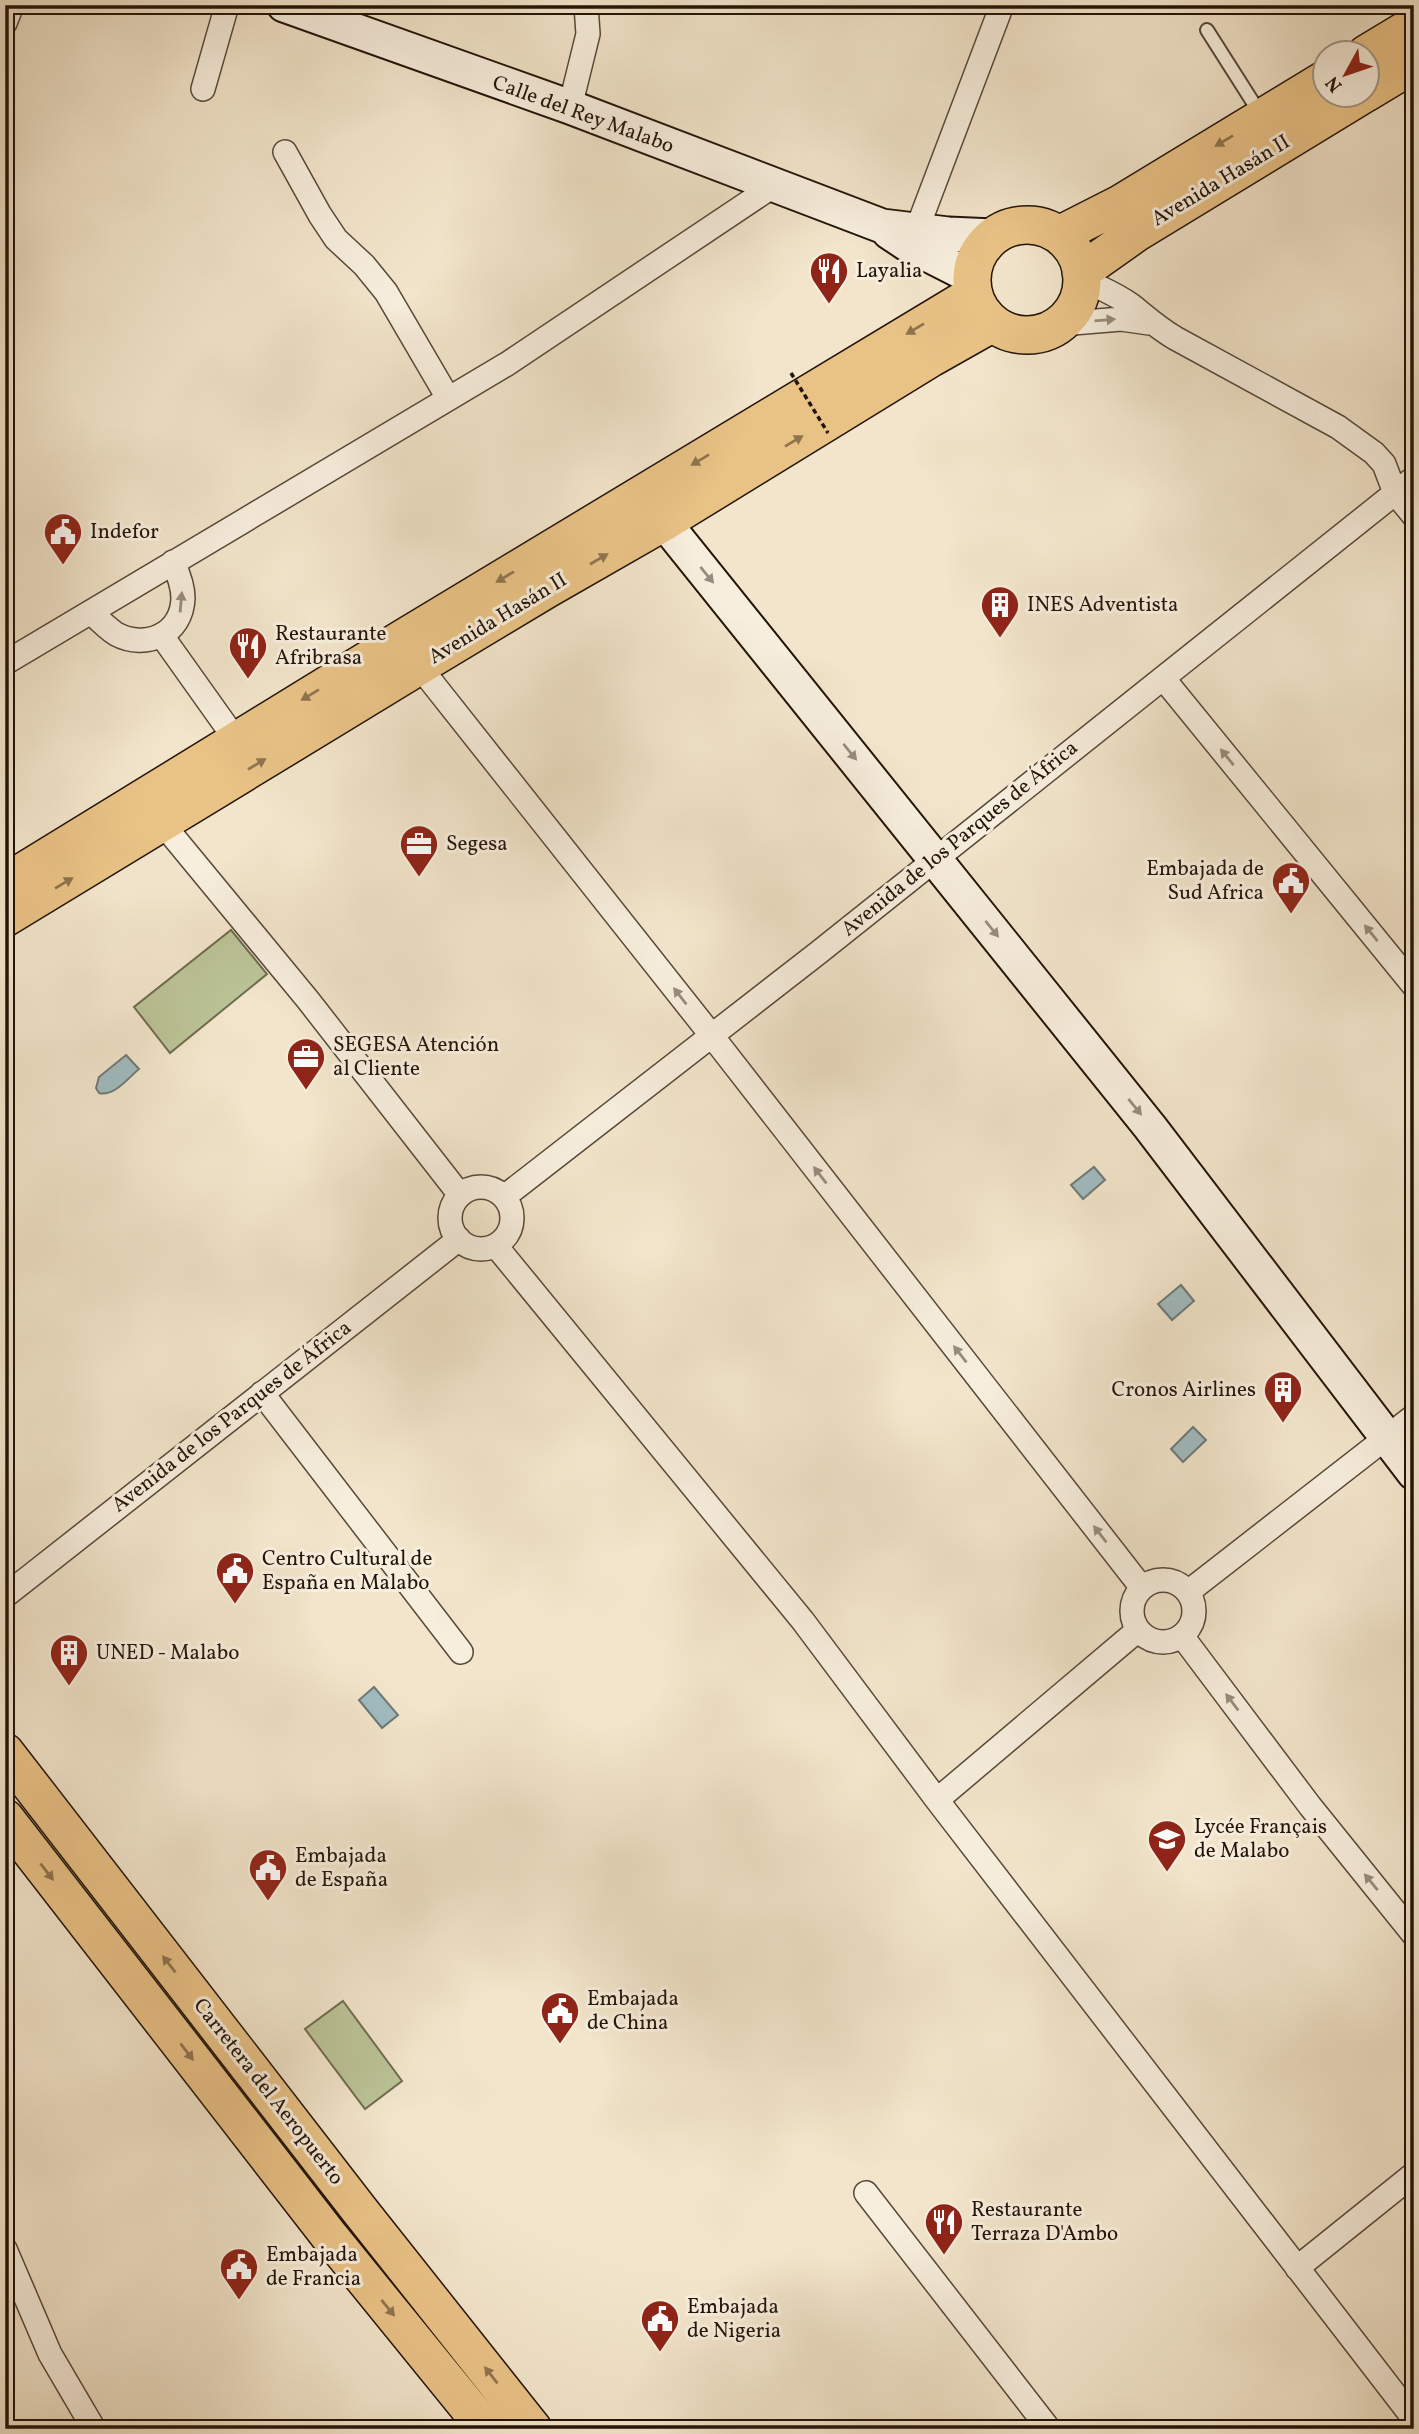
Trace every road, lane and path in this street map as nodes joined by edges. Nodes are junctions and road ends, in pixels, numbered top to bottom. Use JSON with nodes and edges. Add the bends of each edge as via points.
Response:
{"nodes":[{"id":1,"x":12,"y":5,"type":"edge"},
{"id":2,"x":228,"y":5,"type":"edge"},
{"id":3,"x":284,"y":5,"type":"edge"},
{"id":4,"x":586,"y":5,"type":"edge"},
{"id":5,"x":1002,"y":5,"type":"edge"},
{"id":6,"x":1404,"y":5,"type":"edge"},
{"id":7,"x":1414,"y":19,"type":"edge"},
{"id":8,"x":5,"y":23,"type":"edge"},
{"id":9,"x":1414,"y":25,"type":"edge"},
{"id":10,"x":1207,"y":30,"type":"dead end"},
{"id":11,"x":1380,"y":46,"type":"edge"},
{"id":12,"x":1414,"y":64,"type":"edge"},
{"id":13,"x":1380,"y":85,"type":"edge"},
{"id":14,"x":203,"y":89,"type":"dead end"},
{"id":15,"x":1310,"y":89,"type":"edge"},
{"id":16,"x":570,"y":107,"type":"junction"},
{"id":17,"x":1342,"y":108,"type":"edge"},
{"id":18,"x":1263,"y":118,"type":"junction"},
{"id":19,"x":285,"y":152,"type":"dead end"},
{"id":20,"x":773,"y":186,"type":"junction"},
{"id":21,"x":882,"y":226,"type":"junction"},
{"id":22,"x":917,"y":229,"type":"junction"},
{"id":23,"x":1059,"y":235,"type":"junction"},
{"id":24,"x":994,"y":236,"type":"junction"},
{"id":25,"x":1082,"y":276,"type":"junction"},
{"id":26,"x":979,"y":298,"type":"junction"},
{"id":27,"x":1149,"y":323,"type":"junction"},
{"id":28,"x":1061,"y":324,"type":"junction"},
{"id":29,"x":791,"y":373,"type":"dead end"},
{"id":30,"x":448,"y":398,"type":"junction"},
{"id":31,"x":828,"y":433,"type":"dead end"},
{"id":32,"x":1414,"y":478,"type":"edge"},
{"id":33,"x":1395,"y":493,"type":"junction"},
{"id":34,"x":1414,"y":516,"type":"edge"},
{"id":35,"x":664,"y":522,"type":"junction"},
{"id":36,"x":173,"y":562,"type":"junction"},
{"id":37,"x":92,"y":612,"type":"junction"},
{"id":38,"x":162,"y":636,"type":"junction"},
{"id":39,"x":5,"y":663,"type":"edge"},
{"id":40,"x":419,"y":666,"type":"junction"},
{"id":41,"x":1163,"y":678,"type":"junction"},
{"id":42,"x":236,"y":740,"type":"junction"},
{"id":43,"x":162,"y":823,"type":"junction"},
{"id":44,"x":935,"y":858,"type":"junction"},
{"id":45,"x":5,"y":883,"type":"edge"},
{"id":46,"x":5,"y":918,"type":"edge"},
{"id":47,"x":1414,"y":986,"type":"edge"},
{"id":48,"x":712,"y":1036,"type":"junction"},
{"id":49,"x":460,"y":1195,"type":"junction"},
{"id":50,"x":504,"y":1197,"type":"junction"},
{"id":51,"x":458,"y":1239,"type":"junction"},
{"id":52,"x":496,"y":1246,"type":"junction"},
{"id":53,"x":262,"y":1392,"type":"junction"},
{"id":54,"x":1414,"y":1416,"type":"edge"},
{"id":55,"x":1386,"y":1438,"type":"junction"},
{"id":56,"x":1414,"y":1473,"type":"edge"},
{"id":57,"x":1142,"y":1588,"type":"junction"},
{"id":58,"x":1188,"y":1592,"type":"junction"},
{"id":59,"x":5,"y":1596,"type":"edge"},
{"id":60,"x":1138,"y":1630,"type":"junction"},
{"id":61,"x":1182,"y":1636,"type":"junction"},
{"id":62,"x":461,"y":1652,"type":"dead end"},
{"id":63,"x":5,"y":1752,"type":"edge"},
{"id":64,"x":937,"y":1800,"type":"junction"},
{"id":65,"x":5,"y":1818,"type":"edge"},
{"id":66,"x":1414,"y":1935,"type":"edge"},
{"id":67,"x":1414,"y":2174,"type":"edge"},
{"id":68,"x":866,"y":2193,"type":"dead end"},
{"id":69,"x":5,"y":2249,"type":"edge"},
{"id":70,"x":1297,"y":2268,"type":"junction"},
{"id":71,"x":1414,"y":2419,"type":"edge"},
{"id":72,"x":94,"y":2429,"type":"edge"},
{"id":73,"x":486,"y":2429,"type":"edge"},
{"id":74,"x":533,"y":2429,"type":"edge"},
{"id":75,"x":1049,"y":2429,"type":"edge"}],
"edges":[{"from":1,"to":8,"type":"street"},
{"from":2,"to":14,"type":"street"},
{"from":3,"to":16,"type":"street","name":"Calle del Rey Malabo"},
{"from":4,"to":16,"type":"street","via":[[588,34]]},
{"from":5,"to":22,"type":"street"},
{"from":6,"to":7,"type":"street"},
{"from":9,"to":11,"type":"main road"},
{"from":10,"to":18,"type":"lane"},
{"from":12,"to":13,"type":"main road","name":"Avenida Hasán II"},
{"from":15,"to":18,"type":"main road","name":"Avenida Hasán II"},
{"from":16,"to":20,"type":"street","name":"Calle del Rey Malabo"},
{"from":17,"to":25,"type":"main road","name":"Avenida Hasán II","via":[[1136,233]]},
{"from":18,"to":23,"type":"main road","name":"Avenida Hasán II","one_way":true},
{"from":19,"to":30,"type":"street","via":[[336,239],[386,292]]},
{"from":20,"to":21,"type":"street","name":"Calle del Rey Malabo"},
{"from":20,"to":30,"type":"street","via":[[507,364]]},
{"from":21,"to":22,"type":"street","name":"Calle del Rey Malabo"},
{"from":21,"to":26,"type":"street","name":"Calle del Rey Malabo"},
{"from":22,"to":24,"type":"street","name":"Calle del Rey Malabo"},
{"from":23,"to":24,"type":"main road","via":[[1026,225]]},
{"from":23,"to":25,"type":"main road","via":[[1077,258]]},
{"from":24,"to":26,"type":"main road","via":[[975,261]]},
{"from":25,"to":27,"type":"street","via":[[1130,305]]},
{"from":25,"to":28,"type":"main road","via":[[1077,304]]},
{"from":26,"to":28,"type":"main road","via":[[1005,331],[1034,335]]},
{"from":35,"to":26,"type":"main road","name":"Avenida Hasán II","one_way":true,"via":[[931,358]]},
{"from":26,"to":42,"type":"main road","name":"Avenida Hasán II","one_way":true},
{"from":28,"to":27,"type":"street","one_way":true,"via":[[1121,319]]},
{"from":27,"to":33,"type":"street","via":[[1359,440],[1384,464]]},
{"from":29,"to":31,"type":"path","bridge":true},
{"from":30,"to":36,"type":"street"},
{"from":32,"to":33,"type":"street","name":"Avenida de los Parques de África"},
{"from":33,"to":34,"type":"street"},
{"from":33,"to":41,"type":"street","name":"Avenida de los Parques de África"},
{"from":40,"to":35,"type":"main road","name":"Avenida Hasán II","one_way":true},
{"from":35,"to":44,"type":"street","one_way":true},
{"from":36,"to":37,"type":"street"},
{"from":38,"to":36,"type":"street","one_way":true,"via":[[177,622],[183,599]]},
{"from":37,"to":38,"type":"street","via":[[123,637],[144,640]]},
{"from":37,"to":39,"type":"street"},
{"from":38,"to":42,"type":"street"},
{"from":43,"to":40,"type":"main road","name":"Avenida Hasán II","one_way":true},
{"from":48,"to":40,"type":"street","one_way":true},
{"from":41,"to":44,"type":"street","name":"Avenida de los Parques de África"},
{"from":47,"to":41,"type":"street","one_way":true},
{"from":42,"to":45,"type":"main road","name":"Avenida Hasán II"},
{"from":46,"to":43,"type":"main road","name":"Avenida Hasán II","one_way":true},
{"from":43,"to":49,"type":"street"},
{"from":44,"to":48,"type":"street","name":"Avenida de los Parques de África"},
{"from":44,"to":55,"type":"street","one_way":true,"via":[[1150,1127]]},
{"from":48,"to":50,"type":"street","name":"Avenida de los Parques de África"},
{"from":57,"to":48,"type":"street","one_way":true},
{"from":49,"to":50,"type":"street","via":[[479,1187]]},
{"from":49,"to":51,"type":"street","via":[[450,1220]]},
{"from":50,"to":52,"type":"street","via":[[512,1223]]},
{"from":51,"to":52,"type":"street","via":[[476,1249]]},
{"from":51,"to":53,"type":"street","name":"Avenida de los Parques de África"},
{"from":52,"to":64,"type":"street","via":[[803,1621]]},
{"from":53,"to":59,"type":"street","name":"Avenida de los Parques de África"},
{"from":53,"to":62,"type":"street"},
{"from":54,"to":55,"type":"street"},
{"from":55,"to":56,"type":"street"},
{"from":55,"to":58,"type":"street"},
{"from":57,"to":58,"type":"street","via":[[1162,1580],[1177,1583]]},
{"from":57,"to":60,"type":"street","via":[[1132,1611]]},
{"from":58,"to":61,"type":"street","via":[[1195,1611]]},
{"from":60,"to":61,"type":"street","via":[[1156,1641]]},
{"from":60,"to":64,"type":"street"},
{"from":66,"to":61,"type":"street","one_way":true},
{"from":74,"to":63,"type":"main road","name":"Carretera del Aeropuerto","one_way":true},
{"from":64,"to":70,"type":"street"},
{"from":65,"to":73,"type":"main road","name":"Carretera del Aeropuerto","one_way":true,"via":[[330,2237]]},
{"from":67,"to":70,"type":"street"},
{"from":68,"to":75,"type":"street"},
{"from":69,"to":72,"type":"street","via":[[50,2354]]},
{"from":70,"to":71,"type":"street"}]}
